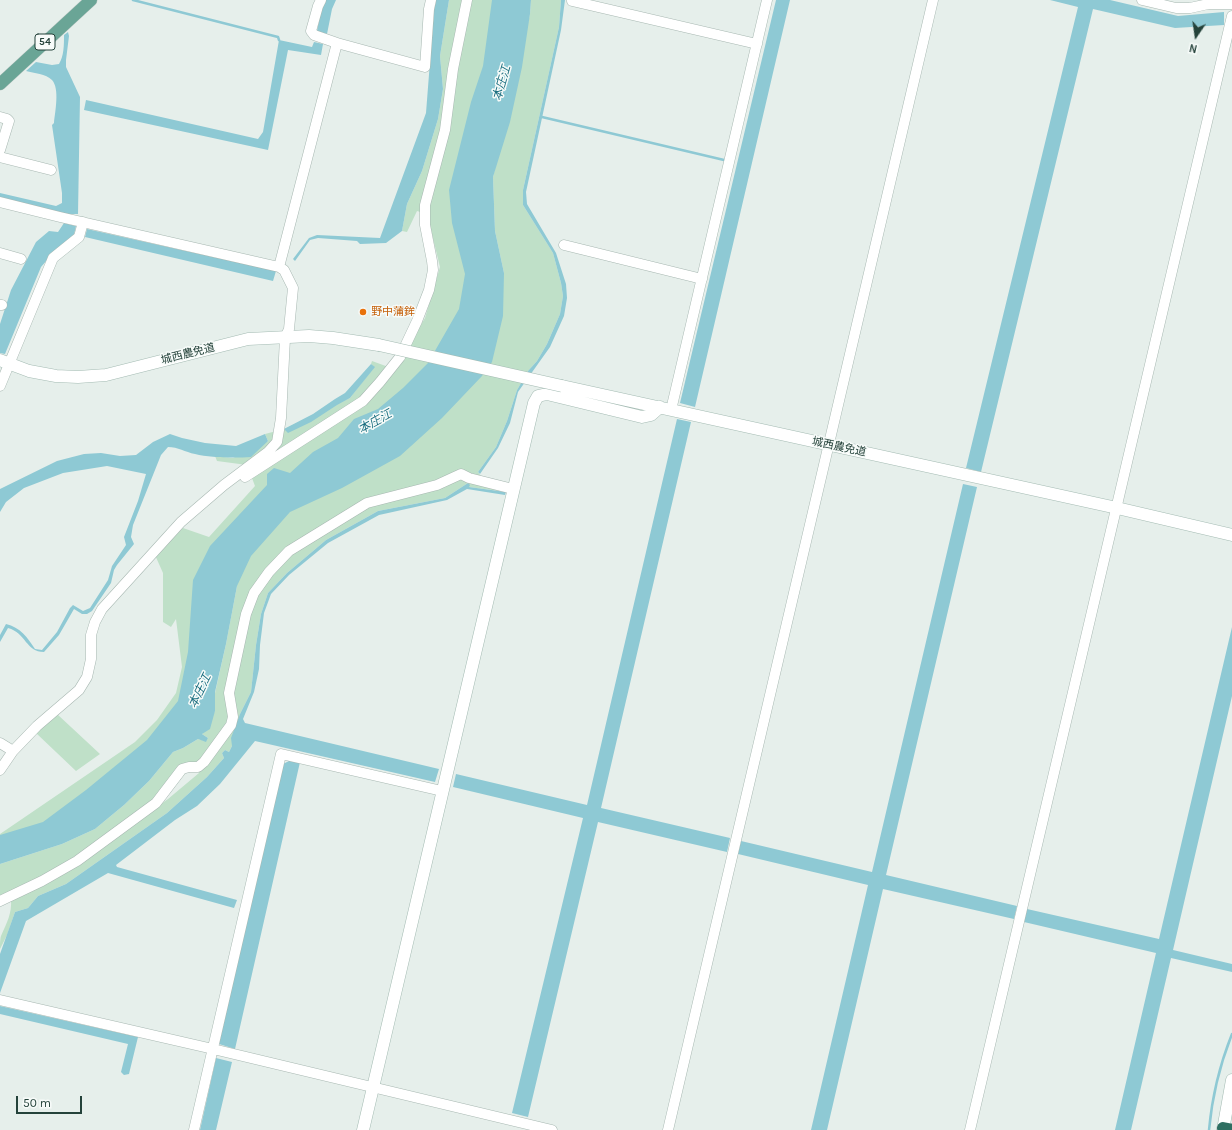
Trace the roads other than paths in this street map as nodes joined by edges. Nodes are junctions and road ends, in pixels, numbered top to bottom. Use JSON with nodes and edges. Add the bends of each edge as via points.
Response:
{"nodes":[{"id":1,"x":90,"y":0,"type":"edge"},
{"id":2,"x":321,"y":0,"type":"edge"},
{"id":3,"x":431,"y":0,"type":"edge"},
{"id":4,"x":467,"y":0,"type":"edge"},
{"id":5,"x":768,"y":0,"type":"edge"},
{"id":6,"x":933,"y":0,"type":"edge"},
{"id":7,"x":1142,"y":0,"type":"edge"},
{"id":8,"x":572,"y":1,"type":"edge"},
{"id":9,"x":1208,"y":2,"type":"edge"},
{"id":10,"x":1232,"y":4,"type":"edge"},
{"id":11,"x":1232,"y":16,"type":"edge"},
{"id":12,"x":337,"y":43,"type":"junction"},
{"id":13,"x":757,"y":44,"type":"junction"},
{"id":14,"x":0,"y":84,"type":"edge"},
{"id":15,"x":0,"y":117,"type":"edge"},
{"id":16,"x":0,"y":150,"type":"edge"},
{"id":17,"x":0,"y":157,"type":"edge"},
{"id":18,"x":51,"y":170,"type":"dead end"},
{"id":19,"x":0,"y":202,"type":"edge"},
{"id":20,"x":83,"y":222,"type":"junction"},
{"id":21,"x":564,"y":245,"type":"dead end"},
{"id":22,"x":0,"y":253,"type":"edge"},
{"id":23,"x":20,"y":259,"type":"dead end"},
{"id":24,"x":279,"y":267,"type":"junction"},
{"id":25,"x":702,"y":279,"type":"junction"},
{"id":26,"x":285,"y":338,"type":"junction"},
{"id":27,"x":4,"y":362,"type":"edge"},
{"id":28,"x":0,"y":386,"type":"edge"},
{"id":29,"x":666,"y":409,"type":"junction"},
{"id":30,"x":829,"y":445,"type":"junction"},
{"id":31,"x":513,"y":488,"type":"junction"},
{"id":32,"x":219,"y":491,"type":"junction"},
{"id":33,"x":1117,"y":508,"type":"junction"},
{"id":34,"x":1232,"y":535,"type":"edge"},
{"id":35,"x":0,"y":743,"type":"edge"},
{"id":36,"x":13,"y":751,"type":"junction"},
{"id":37,"x":0,"y":770,"type":"edge"},
{"id":38,"x":442,"y":791,"type":"junction"},
{"id":39,"x":0,"y":901,"type":"edge"},
{"id":40,"x":0,"y":1000,"type":"edge"},
{"id":41,"x":213,"y":1049,"type":"junction"},
{"id":42,"x":1231,"y":1085,"type":"edge"},
{"id":43,"x":372,"y":1088,"type":"junction"},
{"id":44,"x":1226,"y":1129,"type":"edge"},
{"id":45,"x":194,"y":1130,"type":"edge"},
{"id":46,"x":363,"y":1130,"type":"edge"},
{"id":47,"x":552,"y":1130,"type":"edge"},
{"id":48,"x":668,"y":1130,"type":"edge"},
{"id":49,"x":970,"y":1130,"type":"edge"}],
"edges":[{"from":1,"to":14,"type":"main road","number":"54"},
{"from":2,"to":12,"type":"street","via":[[311,31],[314,35]]},
{"from":3,"to":12,"type":"street","via":[[425,67]]},
{"from":4,"to":32,"type":"street","via":[[453,69],[445,130],[425,205],[425,225],[433,270],[429,290],[400,357],[363,401]]},
{"from":5,"to":13,"type":"street"},
{"from":6,"to":30,"type":"street"},
{"from":7,"to":9,"type":"street","via":[[1176,8],[1190,8]]},
{"from":8,"to":13,"type":"street"},
{"from":9,"to":10,"type":"street"},
{"from":11,"to":33,"type":"street"},
{"from":12,"to":24,"type":"street"},
{"from":13,"to":25,"type":"street"},
{"from":15,"to":16,"type":"street","via":[[9,121]]},
{"from":17,"to":18,"type":"street"},
{"from":19,"to":20,"type":"street"},
{"from":20,"to":24,"type":"street"},
{"from":20,"to":27,"type":"street","via":[[79,237],[53,258]]},
{"from":21,"to":25,"type":"street"},
{"from":22,"to":23,"type":"street"},
{"from":24,"to":26,"type":"street","via":[[284,270],[293,288],[289,329]]},
{"from":25,"to":29,"type":"street"},
{"from":26,"to":27,"type":"street","name":"城西農免道","via":[[248,339],[106,375],[56,376],[29,371]]},
{"from":26,"to":29,"type":"street","name":"城西農免道","bridge":true,"via":[[309,336],[379,345]]},
{"from":26,"to":32,"type":"street","via":[[281,418],[277,442]]},
{"from":27,"to":28,"type":"street"},
{"from":29,"to":30,"type":"street","name":"城西農免道"},
{"from":29,"to":31,"type":"street","via":[[642,417],[548,394],[538,396],[534,403]]},
{"from":30,"to":33,"type":"street","name":"城西農免道"},
{"from":30,"to":48,"type":"street"},
{"from":31,"to":38,"type":"street"},
{"from":31,"to":39,"type":"street","via":[[461,474],[437,484],[367,503],[289,551],[254,593],[246,614],[229,693],[233,717],[231,725],[204,762],[198,767],[182,769],[156,803],[76,862]]},
{"from":32,"to":36,"type":"street","via":[[181,522],[102,609],[91,635],[91,658],[87,677],[79,690],[42,721]]},
{"from":33,"to":34,"type":"street","name":"城西農免道"},
{"from":33,"to":49,"type":"street"},
{"from":35,"to":36,"type":"street"},
{"from":36,"to":37,"type":"street"},
{"from":38,"to":41,"type":"street","via":[[281,754]]},
{"from":38,"to":43,"type":"street"},
{"from":40,"to":41,"type":"street"},
{"from":41,"to":43,"type":"street"},
{"from":41,"to":45,"type":"street"},
{"from":42,"to":44,"type":"street"},
{"from":43,"to":46,"type":"street"},
{"from":43,"to":47,"type":"street"}]}
